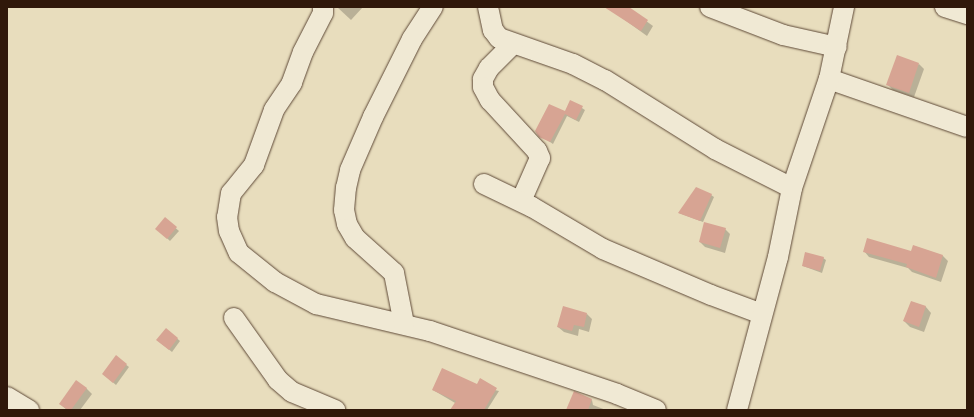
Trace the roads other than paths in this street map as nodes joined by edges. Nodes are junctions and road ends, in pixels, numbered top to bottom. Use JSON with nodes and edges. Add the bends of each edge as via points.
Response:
{"nodes":[{"id":1,"x":323,"y":7,"type":"edge"},
{"id":2,"x":433,"y":7,"type":"edge"},
{"id":3,"x":488,"y":7,"type":"edge"},
{"id":4,"x":710,"y":7,"type":"edge"},
{"id":5,"x":844,"y":7,"type":"edge"},
{"id":6,"x":945,"y":7,"type":"edge"},
{"id":7,"x":967,"y":14,"type":"edge"},
{"id":8,"x":513,"y":44,"type":"junction"},
{"id":9,"x":837,"y":47,"type":"junction"},
{"id":10,"x":829,"y":79,"type":"junction"},
{"id":11,"x":967,"y":127,"type":"edge"},
{"id":12,"x":484,"y":184,"type":"dead end"},
{"id":13,"x":792,"y":188,"type":"junction"},
{"id":14,"x":521,"y":201,"type":"junction"},
{"id":15,"x":762,"y":314,"type":"junction"},
{"id":16,"x":234,"y":318,"type":"dead end"},
{"id":17,"x":404,"y":324,"type":"junction"},
{"id":18,"x":7,"y":397,"type":"edge"},
{"id":19,"x":30,"y":410,"type":"edge"},
{"id":20,"x":335,"y":410,"type":"edge"},
{"id":21,"x":656,"y":410,"type":"edge"},
{"id":22,"x":737,"y":410,"type":"edge"}],
"edges":[{"from":1,"to":17,"type":"street","via":[[323,13],[303,52],[292,83],[274,110],[254,165],[231,193],[228,231],[239,253],[275,282],[299,296],[341,311]]},
{"from":2,"to":17,"type":"street","via":[[412,39],[373,117],[350,170],[346,188],[344,210],[347,224],[355,238],[394,274]]},
{"from":3,"to":8,"type":"street","via":[[493,30],[499,38]]},
{"from":4,"to":9,"type":"street","via":[[783,34]]},
{"from":5,"to":9,"type":"street"},
{"from":6,"to":7,"type":"street"},
{"from":8,"to":13,"type":"street","via":[[573,64],[605,80],[715,149]]},
{"from":8,"to":14,"type":"street","via":[[489,68],[483,79],[483,87],[490,100],[537,151],[540,158]]},
{"from":9,"to":10,"type":"street"},
{"from":10,"to":11,"type":"street"},
{"from":10,"to":13,"type":"street"},
{"from":12,"to":14,"type":"street"},
{"from":13,"to":15,"type":"street"},
{"from":14,"to":15,"type":"street","via":[[603,249]]},
{"from":15,"to":22,"type":"street"},
{"from":16,"to":20,"type":"street","via":[[278,380],[292,392]]},
{"from":17,"to":21,"type":"street","via":[[617,394]]},
{"from":18,"to":19,"type":"street"}]}
